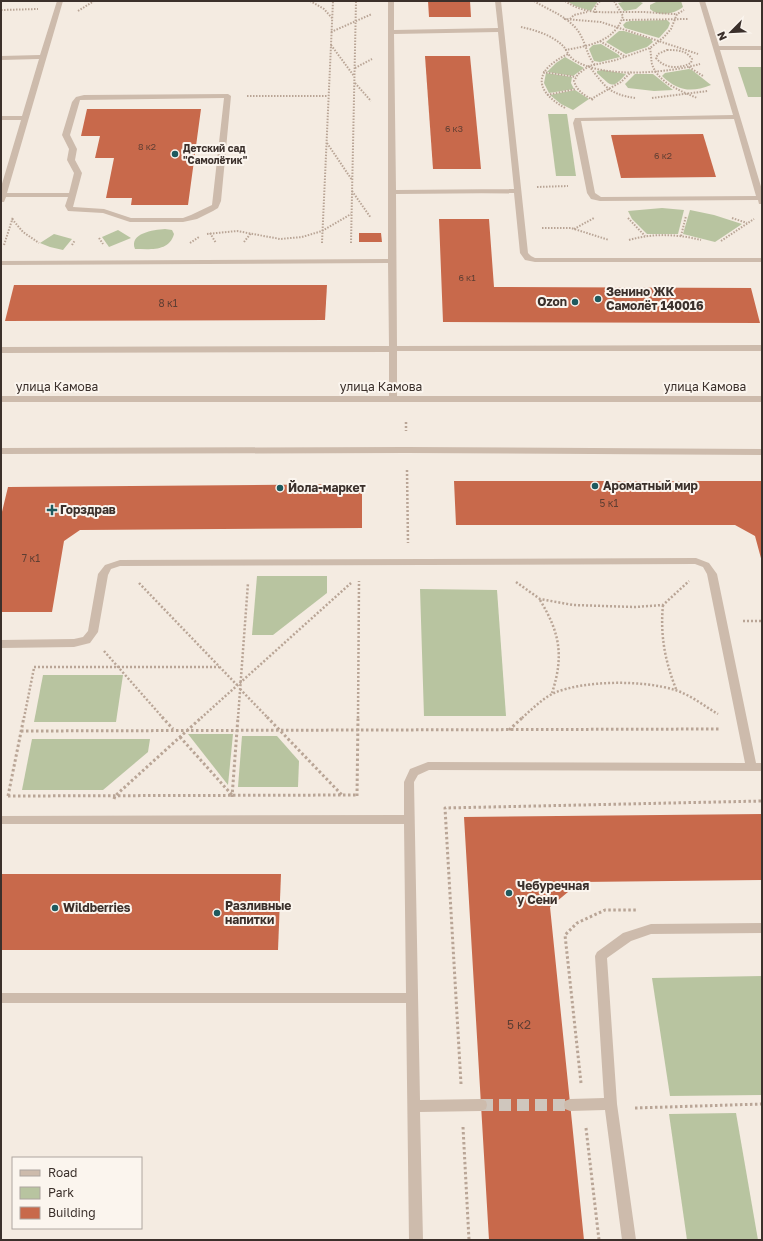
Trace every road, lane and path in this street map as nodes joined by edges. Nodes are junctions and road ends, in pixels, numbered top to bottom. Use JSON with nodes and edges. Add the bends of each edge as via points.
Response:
{"nodes":[{"id":1,"x":60,"y":1,"type":"edge"},
{"id":2,"x":94,"y":1,"type":"edge"},
{"id":3,"x":310,"y":1,"type":"edge"},
{"id":4,"x":333,"y":1,"type":"edge"},
{"id":5,"x":356,"y":1,"type":"edge"},
{"id":6,"x":498,"y":1,"type":"edge"},
{"id":7,"x":534,"y":1,"type":"edge"},
{"id":8,"x":565,"y":1,"type":"edge"},
{"id":9,"x":600,"y":1,"type":"edge"},
{"id":10,"x":614,"y":1,"type":"edge"},
{"id":11,"x":391,"y":4,"type":"edge"},
{"id":12,"x":703,"y":4,"type":"edge"},
{"id":13,"x":58,"y":9,"type":"junction"},
{"id":14,"x":1,"y":10,"type":"edge"},
{"id":15,"x":76,"y":12,"type":"dead end"},
{"id":16,"x":588,"y":12,"type":"junction"},
{"id":17,"x":622,"y":12,"type":"junction"},
{"id":18,"x":595,"y":13,"type":"junction"},
{"id":19,"x":677,"y":14,"type":"junction"},
{"id":20,"x":332,"y":18,"type":"junction"},
{"id":21,"x":564,"y":19,"type":"junction"},
{"id":22,"x":570,"y":19,"type":"junction"},
{"id":23,"x":675,"y":19,"type":"junction"},
{"id":24,"x":623,"y":20,"type":"junction"},
{"id":25,"x":694,"y":20,"type":"dead end"},
{"id":26,"x":356,"y":21,"type":"junction"},
{"id":27,"x":619,"y":27,"type":"junction"},
{"id":28,"x":501,"y":28,"type":"junction"},
{"id":29,"x":331,"y":32,"type":"junction"},
{"id":30,"x":391,"y":32,"type":"junction"},
{"id":31,"x":660,"y":40,"type":"junction"},
{"id":32,"x":600,"y":41,"type":"junction"},
{"id":33,"x":330,"y":44,"type":"junction"},
{"id":34,"x":585,"y":46,"type":"junction"},
{"id":35,"x":650,"y":48,"type":"junction"},
{"id":36,"x":716,"y":48,"type":"junction"},
{"id":37,"x":762,"y":48,"type":"edge"},
{"id":38,"x":565,"y":50,"type":"junction"},
{"id":39,"x":686,"y":50,"type":"junction"},
{"id":40,"x":682,"y":52,"type":"junction"},
{"id":41,"x":568,"y":54,"type":"junction"},
{"id":42,"x":699,"y":54,"type":"dead end"},
{"id":43,"x":626,"y":57,"type":"junction"},
{"id":44,"x":1,"y":58,"type":"edge"},
{"id":45,"x":44,"y":58,"type":"junction"},
{"id":46,"x":652,"y":58,"type":"junction"},
{"id":47,"x":656,"y":58,"type":"junction"},
{"id":48,"x":706,"y":61,"type":"dead end"},
{"id":49,"x":596,"y":65,"type":"junction"},
{"id":50,"x":589,"y":66,"type":"junction"},
{"id":51,"x":682,"y":68,"type":"junction"},
{"id":52,"x":543,"y":72,"type":"junction"},
{"id":53,"x":632,"y":72,"type":"junction"},
{"id":54,"x":656,"y":72,"type":"junction"},
{"id":55,"x":355,"y":76,"type":"junction"},
{"id":56,"x":576,"y":77,"type":"junction"},
{"id":57,"x":576,"y":89,"type":"junction"},
{"id":58,"x":608,"y":89,"type":"junction"},
{"id":59,"x":714,"y":90,"type":"dead end"},
{"id":60,"x":547,"y":95,"type":"junction"},
{"id":61,"x":688,"y":95,"type":"junction"},
{"id":62,"x":228,"y":96,"type":"junction"},
{"id":63,"x":328,"y":96,"type":"junction"},
{"id":64,"x":640,"y":98,"type":"dead end"},
{"id":65,"x":647,"y":98,"type":"dead end"},
{"id":66,"x":591,"y":99,"type":"junction"},
{"id":67,"x":576,"y":116,"type":"junction"},
{"id":68,"x":720,"y":117,"type":"junction"},
{"id":69,"x":737,"y":117,"type":"junction"},
{"id":70,"x":1,"y":118,"type":"edge"},
{"id":71,"x":26,"y":118,"type":"junction"},
{"id":72,"x":614,"y":118,"type":"junction"},
{"id":73,"x":326,"y":142,"type":"junction"},
{"id":74,"x":352,"y":180,"type":"junction"},
{"id":75,"x":589,"y":186,"type":"junction"},
{"id":76,"x":518,"y":189,"type":"junction"},
{"id":77,"x":392,"y":192,"type":"junction"},
{"id":78,"x":72,"y":195,"type":"junction"},
{"id":79,"x":2,"y":197,"type":"edge"},
{"id":80,"x":761,"y":200,"type":"edge"},
{"id":81,"x":352,"y":213,"type":"junction"},
{"id":82,"x":627,"y":215,"type":"dead end"},
{"id":83,"x":686,"y":215,"type":"dead end"},
{"id":84,"x":12,"y":218,"type":"dead end"},
{"id":85,"x":757,"y":219,"type":"dead end"},
{"id":86,"x":522,"y":228,"type":"junction"},
{"id":87,"x":322,"y":232,"type":"junction"},
{"id":88,"x":210,"y":233,"type":"junction"},
{"id":89,"x":251,"y":233,"type":"junction"},
{"id":90,"x":646,"y":236,"type":"junction"},
{"id":91,"x":681,"y":236,"type":"junction"},
{"id":92,"x":614,"y":241,"type":"dead end"},
{"id":93,"x":626,"y":241,"type":"dead end"},
{"id":94,"x":704,"y":241,"type":"dead end"},
{"id":95,"x":718,"y":243,"type":"dead end"},
{"id":96,"x":241,"y":245,"type":"dead end"},
{"id":97,"x":351,"y":245,"type":"dead end"},
{"id":98,"x":184,"y":246,"type":"dead end"},
{"id":99,"x":217,"y":246,"type":"dead end"},
{"id":100,"x":321,"y":246,"type":"dead end"},
{"id":101,"x":45,"y":247,"type":"dead end"},
{"id":102,"x":762,"y":260,"type":"edge"},
{"id":103,"x":392,"y":261,"type":"junction"},
{"id":104,"x":1,"y":263,"type":"edge"},
{"id":105,"x":762,"y":348,"type":"edge"},
{"id":106,"x":393,"y":349,"type":"junction"},
{"id":107,"x":1,"y":350,"type":"edge"},
{"id":108,"x":1,"y":399,"type":"edge"},
{"id":109,"x":393,"y":399,"type":"junction"},
{"id":110,"x":762,"y":399,"type":"edge"},
{"id":111,"x":406,"y":422,"type":"dead end"},
{"id":112,"x":406,"y":450,"type":"junction"},
{"id":113,"x":1,"y":451,"type":"edge"},
{"id":114,"x":762,"y":452,"type":"edge"},
{"id":115,"x":359,"y":562,"type":"junction"},
{"id":116,"x":408,"y":562,"type":"junction"},
{"id":117,"x":488,"y":562,"type":"junction"},
{"id":118,"x":120,"y":563,"type":"junction"},
{"id":119,"x":250,"y":563,"type":"junction"},
{"id":120,"x":706,"y":565,"type":"junction"},
{"id":121,"x":359,"y":575,"type":"junction"},
{"id":122,"x":540,"y":599,"type":"junction"},
{"id":123,"x":663,"y":605,"type":"junction"},
{"id":124,"x":90,"y":636,"type":"junction"},
{"id":125,"x":1,"y":644,"type":"edge"},
{"id":126,"x":39,"y":644,"type":"junction"},
{"id":127,"x":34,"y":667,"type":"junction"},
{"id":128,"x":118,"y":667,"type":"junction"},
{"id":129,"x":219,"y":667,"type":"junction"},
{"id":130,"x":241,"y":682,"type":"junction"},
{"id":131,"x":237,"y":685,"type":"junction"},
{"id":132,"x":240,"y":689,"type":"junction"},
{"id":133,"x":676,"y":690,"type":"junction"},
{"id":134,"x":552,"y":694,"type":"junction"},
{"id":135,"x":744,"y":729,"type":"junction"},
{"id":136,"x":174,"y":730,"type":"junction"},
{"id":137,"x":187,"y":730,"type":"junction"},
{"id":138,"x":237,"y":730,"type":"junction"},
{"id":139,"x":280,"y":730,"type":"junction"},
{"id":140,"x":358,"y":730,"type":"junction"},
{"id":141,"x":510,"y":730,"type":"junction"},
{"id":142,"x":21,"y":731,"type":"junction"},
{"id":143,"x":180,"y":737,"type":"junction"},
{"id":144,"x":757,"y":767,"type":"edge"},
{"id":145,"x":8,"y":796,"type":"junction"},
{"id":146,"x":115,"y":796,"type":"junction"},
{"id":147,"x":232,"y":796,"type":"junction"},
{"id":148,"x":342,"y":796,"type":"junction"},
{"id":149,"x":357,"y":796,"type":"junction"},
{"id":150,"x":762,"y":801,"type":"edge"},
{"id":151,"x":230,"y":819,"type":"junction"},
{"id":152,"x":357,"y":819,"type":"junction"},
{"id":153,"x":410,"y":819,"type":"junction"},
{"id":154,"x":3,"y":820,"type":"edge"},
{"id":155,"x":107,"y":820,"type":"junction"},
{"id":156,"x":762,"y":928,"type":"edge"},
{"id":157,"x":1,"y":998,"type":"edge"},
{"id":158,"x":412,"y":998,"type":"junction"},
{"id":159,"x":611,"y":1104,"type":"junction"},
{"id":160,"x":762,"y":1104,"type":"edge"},
{"id":161,"x":482,"y":1105,"type":"tunnel mouth"},
{"id":162,"x":570,"y":1105,"type":"tunnel mouth"},
{"id":163,"x":414,"y":1106,"type":"junction"},
{"id":164,"x":462,"y":1106,"type":"junction"},
{"id":165,"x":416,"y":1240,"type":"edge"},
{"id":166,"x":469,"y":1240,"type":"edge"},
{"id":167,"x":629,"y":1240,"type":"edge"}],
"edges":[{"from":1,"to":13,"type":"street"},
{"from":2,"to":15,"type":"path"},
{"from":3,"to":20,"type":"path","via":[[324,9]]},
{"from":4,"to":20,"type":"path"},
{"from":5,"to":26,"type":"path"},
{"from":6,"to":28,"type":"street"},
{"from":7,"to":21,"type":"path"},
{"from":8,"to":16,"type":"path","via":[[575,8]]},
{"from":9,"to":18,"type":"path"},
{"from":10,"to":17,"type":"path"},
{"from":11,"to":26,"type":"path"},
{"from":11,"to":30,"type":"street"},
{"from":12,"to":19,"type":"path"},
{"from":12,"to":36,"type":"street"},
{"from":13,"to":14,"type":"path"},
{"from":13,"to":45,"type":"street"},
{"from":16,"to":18,"type":"path"},
{"from":16,"to":22,"type":"path","via":[[574,15]]},
{"from":17,"to":18,"type":"path"},
{"from":17,"to":19,"type":"path"},
{"from":17,"to":24,"type":"path"},
{"from":19,"to":23,"type":"path"},
{"from":20,"to":29,"type":"path"},
{"from":21,"to":22,"type":"path"},
{"from":21,"to":34,"type":"path","via":[[576,28]]},
{"from":22,"to":27,"type":"path","via":[[601,22]]},
{"from":23,"to":24,"type":"path"},
{"from":23,"to":25,"type":"path"},
{"from":23,"to":31,"type":"path","via":[[671,29]]},
{"from":24,"to":27,"type":"path"},
{"from":26,"to":29,"type":"path"},
{"from":26,"to":55,"type":"path"},
{"from":27,"to":31,"type":"path"},
{"from":27,"to":32,"type":"path"},
{"from":28,"to":30,"type":"street"},
{"from":28,"to":38,"type":"path","via":[[525,28],[558,42]]},
{"from":28,"to":76,"type":"street"},
{"from":29,"to":33,"type":"path"},
{"from":30,"to":77,"type":"street"},
{"from":31,"to":35,"type":"path"},
{"from":31,"to":39,"type":"path"},
{"from":32,"to":34,"type":"path"},
{"from":32,"to":43,"type":"path"},
{"from":33,"to":55,"type":"path"},
{"from":33,"to":63,"type":"path"},
{"from":34,"to":38,"type":"path"},
{"from":34,"to":49,"type":"path","via":[[590,60]]},
{"from":35,"to":43,"type":"path"},
{"from":35,"to":46,"type":"path"},
{"from":36,"to":37,"type":"street"},
{"from":36,"to":69,"type":"street"},
{"from":38,"to":41,"type":"path"},
{"from":39,"to":40,"type":"path"},
{"from":39,"to":42,"type":"path"},
{"from":40,"to":47,"type":"path","via":[[667,50],[658,54]]},
{"from":40,"to":51,"type":"path","via":[[692,59],[691,63]]},
{"from":41,"to":50,"type":"path"},
{"from":41,"to":52,"type":"path","via":[[553,62]]},
{"from":43,"to":49,"type":"path"},
{"from":44,"to":45,"type":"street"},
{"from":45,"to":71,"type":"street"},
{"from":46,"to":47,"type":"path"},
{"from":46,"to":54,"type":"path"},
{"from":47,"to":51,"type":"path","via":[[662,64]]},
{"from":48,"to":51,"type":"path"},
{"from":49,"to":50,"type":"path"},
{"from":50,"to":53,"type":"path"},
{"from":50,"to":56,"type":"path"},
{"from":50,"to":58,"type":"path"},
{"from":51,"to":54,"type":"path"},
{"from":52,"to":56,"type":"path"},
{"from":52,"to":60,"type":"path","via":[[540,83]]},
{"from":53,"to":54,"type":"path"},
{"from":53,"to":58,"type":"path"},
{"from":54,"to":61,"type":"path","via":[[671,86]]},
{"from":55,"to":74,"type":"path"},
{"from":56,"to":57,"type":"path"},
{"from":57,"to":60,"type":"path"},
{"from":57,"to":66,"type":"path"},
{"from":58,"to":64,"type":"path","via":[[620,96]]},
{"from":58,"to":66,"type":"path"},
{"from":59,"to":61,"type":"path"},
{"from":60,"to":67,"type":"path"},
{"from":61,"to":65,"type":"path"},
{"from":61,"to":68,"type":"path","via":[[704,102]]},
{"from":62,"to":63,"type":"path"},
{"from":62,"to":78,"type":"street","via":[[78,98],[66,135],[74,149],[71,160],[78,173]]},
{"from":62,"to":78,"type":"street","via":[[215,206],[182,220],[130,220],[104,211],[71,210],[69,206]]},
{"from":63,"to":73,"type":"path"},
{"from":66,"to":67,"type":"path","via":[[575,111]]},
{"from":66,"to":72,"type":"path"},
{"from":67,"to":72,"type":"street"},
{"from":67,"to":75,"type":"street"},
{"from":68,"to":69,"type":"street"},
{"from":68,"to":72,"type":"street"},
{"from":69,"to":80,"type":"street"},
{"from":70,"to":71,"type":"street"},
{"from":71,"to":79,"type":"street"},
{"from":73,"to":74,"type":"path"},
{"from":73,"to":87,"type":"path"},
{"from":74,"to":81,"type":"path"},
{"from":75,"to":76,"type":"path"},
{"from":75,"to":80,"type":"street","via":[[590,194],[600,199]]},
{"from":76,"to":77,"type":"street"},
{"from":76,"to":86,"type":"street"},
{"from":77,"to":103,"type":"street"},
{"from":78,"to":79,"type":"street"},
{"from":81,"to":87,"type":"path"},
{"from":81,"to":97,"type":"path"},
{"from":82,"to":90,"type":"path"},
{"from":83,"to":91,"type":"path"},
{"from":84,"to":101,"type":"path","via":[[23,232]]},
{"from":85,"to":95,"type":"path","via":[[753,219]]},
{"from":86,"to":92,"type":"path","via":[[571,228]]},
{"from":86,"to":102,"type":"street","via":[[524,253],[528,258],[535,260]]},
{"from":87,"to":89,"type":"path","via":[[303,237],[277,239]]},
{"from":87,"to":100,"type":"path"},
{"from":88,"to":89,"type":"path"},
{"from":88,"to":98,"type":"path"},
{"from":88,"to":99,"type":"path"},
{"from":89,"to":96,"type":"path"},
{"from":90,"to":91,"type":"path"},
{"from":90,"to":93,"type":"path"},
{"from":91,"to":94,"type":"path"},
{"from":103,"to":104,"type":"street"},
{"from":103,"to":106,"type":"street"},
{"from":105,"to":106,"type":"street"},
{"from":106,"to":107,"type":"street"},
{"from":106,"to":109,"type":"street"},
{"from":108,"to":109,"type":"street","name":"улица Камова"},
{"from":109,"to":110,"type":"street","name":"улица Камова"},
{"from":111,"to":112,"type":"path"},
{"from":112,"to":113,"type":"street"},
{"from":112,"to":114,"type":"street"},
{"from":112,"to":116,"type":"path"},
{"from":115,"to":116,"type":"street"},
{"from":115,"to":119,"type":"street"},
{"from":115,"to":121,"type":"path"},
{"from":116,"to":117,"type":"street"},
{"from":117,"to":120,"type":"street","via":[[696,561]]},
{"from":117,"to":122,"type":"path"},
{"from":118,"to":119,"type":"street"},
{"from":118,"to":124,"type":"street","via":[[108,567],[103,574],[93,632]]},
{"from":118,"to":129,"type":"path"},
{"from":119,"to":130,"type":"path"},
{"from":120,"to":123,"type":"path"},
{"from":120,"to":135,"type":"street","via":[[712,574]]},
{"from":121,"to":130,"type":"path"},
{"from":121,"to":140,"type":"path"},
{"from":122,"to":123,"type":"path","via":[[606,607]]},
{"from":122,"to":134,"type":"path","via":[[550,614],[559,646],[560,662]]},
{"from":123,"to":133,"type":"path","via":[[660,624],[662,645]]},
{"from":124,"to":126,"type":"street","via":[[86,640],[74,643]]},
{"from":124,"to":128,"type":"path"},
{"from":125,"to":126,"type":"street"},
{"from":126,"to":127,"type":"path"},
{"from":127,"to":128,"type":"path"},
{"from":127,"to":142,"type":"path"},
{"from":128,"to":129,"type":"path"},
{"from":128,"to":136,"type":"path"},
{"from":129,"to":131,"type":"path"},
{"from":130,"to":131,"type":"path"},
{"from":130,"to":132,"type":"path"},
{"from":131,"to":137,"type":"path"},
{"from":132,"to":138,"type":"path"},
{"from":132,"to":139,"type":"path"},
{"from":133,"to":134,"type":"path","via":[[620,683],[596,684]]},
{"from":133,"to":135,"type":"path"},
{"from":134,"to":141,"type":"path"},
{"from":135,"to":141,"type":"path"},
{"from":135,"to":144,"type":"street"},
{"from":136,"to":137,"type":"path"},
{"from":136,"to":142,"type":"path"},
{"from":137,"to":138,"type":"path"},
{"from":137,"to":143,"type":"path"},
{"from":138,"to":139,"type":"path"},
{"from":138,"to":147,"type":"path"},
{"from":139,"to":140,"type":"path"},
{"from":139,"to":148,"type":"path"},
{"from":140,"to":141,"type":"path"},
{"from":140,"to":149,"type":"path"},
{"from":142,"to":145,"type":"path"},
{"from":143,"to":146,"type":"path"},
{"from":143,"to":147,"type":"path"},
{"from":144,"to":153,"type":"street","via":[[428,766],[414,772],[409,782]]},
{"from":145,"to":146,"type":"path"},
{"from":145,"to":154,"type":"path"},
{"from":146,"to":147,"type":"path"},
{"from":146,"to":155,"type":"path"},
{"from":147,"to":148,"type":"path"},
{"from":147,"to":151,"type":"path"},
{"from":148,"to":149,"type":"path"},
{"from":149,"to":152,"type":"path"},
{"from":150,"to":164,"type":"path","via":[[445,808]]},
{"from":151,"to":152,"type":"street"},
{"from":151,"to":155,"type":"street"},
{"from":152,"to":153,"type":"street"},
{"from":153,"to":158,"type":"street"},
{"from":154,"to":155,"type":"street"},
{"from":156,"to":159,"type":"street","via":[[651,929],[627,937],[601,956]]},
{"from":157,"to":158,"type":"street"},
{"from":158,"to":163,"type":"street"},
{"from":159,"to":160,"type":"path","via":[[632,1108]]},
{"from":159,"to":162,"type":"street"},
{"from":159,"to":167,"type":"street"},
{"from":161,"to":164,"type":"street"},
{"from":163,"to":164,"type":"street"},
{"from":163,"to":165,"type":"street"},
{"from":164,"to":166,"type":"path"}]}
